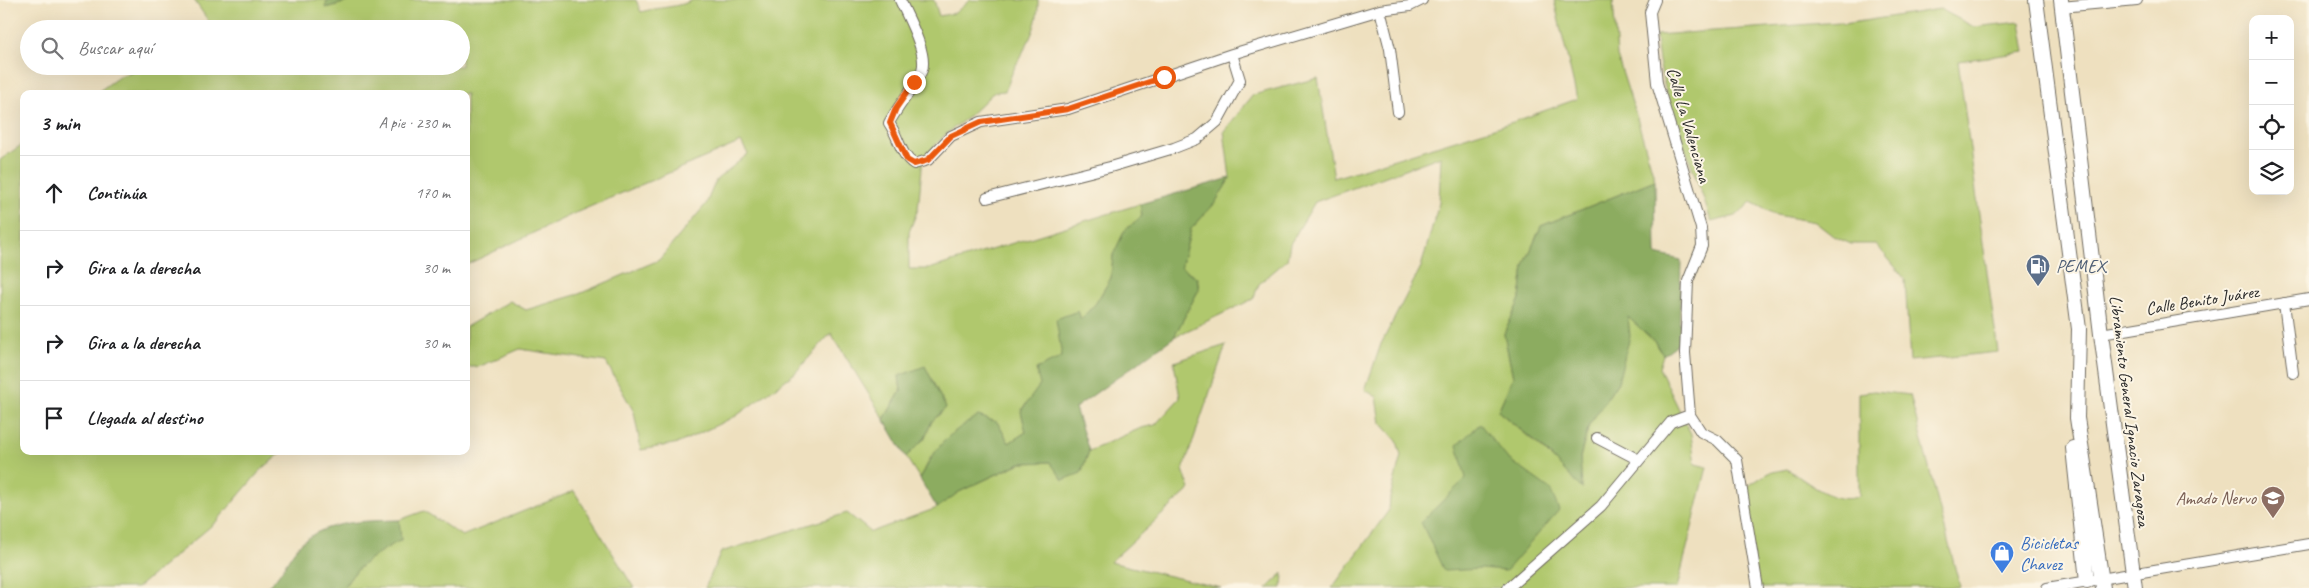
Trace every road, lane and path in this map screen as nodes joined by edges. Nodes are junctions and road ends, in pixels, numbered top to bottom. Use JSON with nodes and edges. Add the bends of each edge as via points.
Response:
{"nodes":[{"id":1,"x":900,"y":0,"type":"edge"},
{"id":2,"x":1422,"y":0,"type":"edge"},
{"id":3,"x":1655,"y":0,"type":"edge"},
{"id":4,"x":2036,"y":0,"type":"edge"},
{"id":5,"x":2137,"y":0,"type":"edge"},
{"id":6,"x":2061,"y":3,"type":"edge"},
{"id":7,"x":1380,"y":10,"type":"junction"},
{"id":8,"x":1232,"y":54,"type":"junction"},
{"id":9,"x":1398,"y":112,"type":"dead end"},
{"id":10,"x":988,"y":198,"type":"dead end"},
{"id":11,"x":2309,"y":299,"type":"edge"},
{"id":12,"x":2284,"y":303,"type":"junction"},
{"id":13,"x":2101,"y":334,"type":"junction"},
{"id":14,"x":2293,"y":373,"type":"dead end"},
{"id":15,"x":1690,"y":415,"type":"junction"},
{"id":16,"x":2076,"y":418,"type":"junction"},
{"id":17,"x":1597,"y":438,"type":"dead end"},
{"id":18,"x":1639,"y":460,"type":"junction"},
{"id":19,"x":2309,"y":544,"type":"edge"},
{"id":20,"x":2136,"y":579,"type":"edge"},
{"id":21,"x":2087,"y":581,"type":"junction"},
{"id":22,"x":2103,"y":584,"type":"edge"},
{"id":23,"x":1508,"y":588,"type":"edge"},
{"id":24,"x":1758,"y":588,"type":"edge"},
{"id":25,"x":2047,"y":588,"type":"edge"},
{"id":26,"x":2143,"y":588,"type":"edge"}],
"edges":[{"from":1,"to":8,"type":"street","via":[[921,51],[922,69],[890,123],[907,160],[914,164],[928,160],[951,136],[981,122],[1068,109]]},
{"from":2,"to":7,"type":"street","via":[[1410,6]]},
{"from":3,"to":15,"type":"street","name":"Calle La Valenciana","via":[[1650,12],[1656,82],[1702,228],[1702,246],[1688,281],[1685,353]]},
{"from":4,"to":16,"type":"main road","via":[[2079,329]]},
{"from":5,"to":6,"type":"street"},
{"from":6,"to":13,"type":"main road","name":"Libramiento General Ignacio Zaragoza"},
{"from":7,"to":8,"type":"street"},
{"from":7,"to":9,"type":"street","via":[[1390,49]]},
{"from":8,"to":10,"type":"street","via":[[1240,80],[1217,122],[1197,139],[1110,167]]},
{"from":11,"to":12,"type":"street","name":"Calle Benito Juárez"},
{"from":12,"to":13,"type":"street","name":"Calle Benito Juárez"},
{"from":12,"to":14,"type":"street"},
{"from":13,"to":20,"type":"main road","name":"Libramiento General Ignacio Zaragoza"},
{"from":15,"to":18,"type":"street","via":[[1671,422]]},
{"from":15,"to":24,"type":"street","via":[[1701,432],[1717,440],[1737,460]]},
{"from":16,"to":21,"type":"main road","via":[[2072,444]]},
{"from":16,"to":22,"type":"main road"},
{"from":17,"to":18,"type":"street"},
{"from":18,"to":23,"type":"street","via":[[1600,506]]},
{"from":19,"to":20,"type":"street"},
{"from":20,"to":22,"type":"street"},
{"from":20,"to":26,"type":"main road","name":"Libramiento General Ignacio Zaragoza"},
{"from":21,"to":22,"type":"street"},
{"from":21,"to":25,"type":"street"}]}
